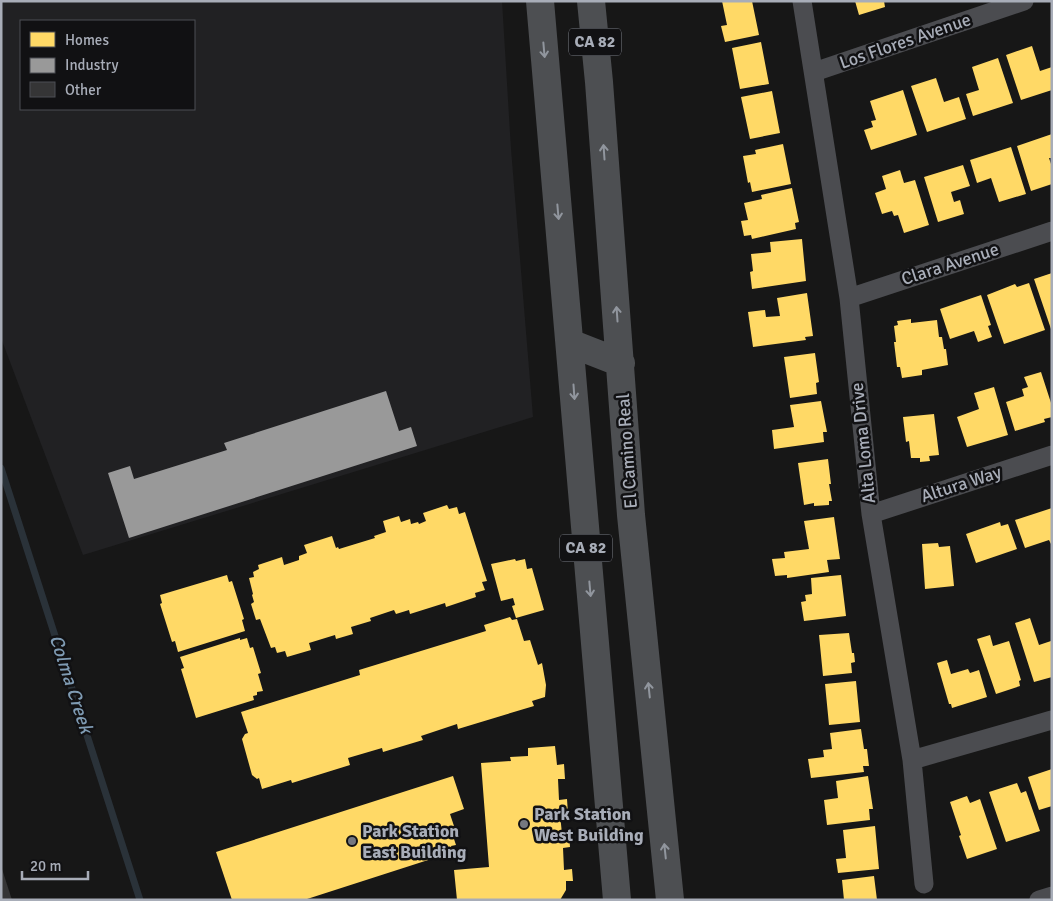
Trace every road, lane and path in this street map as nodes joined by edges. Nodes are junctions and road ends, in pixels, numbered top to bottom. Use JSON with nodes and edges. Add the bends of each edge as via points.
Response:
{"nodes":[{"id":1,"x":540,"y":1,"type":"edge"},
{"id":2,"x":591,"y":1,"type":"edge"},
{"id":3,"x":802,"y":1,"type":"edge"},
{"id":4,"x":1024,"y":1,"type":"edge"},
{"id":5,"x":814,"y":72,"type":"junction"},
{"id":6,"x":1052,"y":231,"type":"edge"},
{"id":7,"x":849,"y":298,"type":"junction"},
{"id":8,"x":570,"y":343,"type":"junction"},
{"id":9,"x":620,"y":363,"type":"junction"},
{"id":10,"x":1052,"y":455,"type":"edge"},
{"id":11,"x":870,"y":514,"type":"junction"},
{"id":12,"x":1052,"y":720,"type":"edge"},
{"id":13,"x":912,"y":760,"type":"junction"},
{"id":14,"x":924,"y":884,"type":"dead end"},
{"id":15,"x":1052,"y":896,"type":"edge"},
{"id":16,"x":617,"y":900,"type":"edge"},
{"id":17,"x":670,"y":900,"type":"edge"},
{"id":18,"x":1039,"y":900,"type":"edge"}],
"edges":[{"from":1,"to":8,"type":"main road","number":"CA 82","one_way":true},
{"from":9,"to":2,"type":"main road","name":"El Camino Real","number":"CA 82","one_way":true},
{"from":3,"to":5,"type":"street","name":"Alta Loma Drive"},
{"from":4,"to":5,"type":"street","name":"Los Flores Avenue"},
{"from":5,"to":7,"type":"street","name":"Alta Loma Drive"},
{"from":6,"to":7,"type":"street","name":"Clara Avenue"},
{"from":7,"to":11,"type":"street","name":"Alta Loma Drive"},
{"from":8,"to":9,"type":"main road"},
{"from":8,"to":16,"type":"main road","number":"CA 82","one_way":true},
{"from":17,"to":9,"type":"main road","name":"El Camino Real","number":"CA 82","one_way":true,"via":[[631,515]]},
{"from":10,"to":11,"type":"street","name":"Altura Way"},
{"from":11,"to":13,"type":"street","name":"Alta Loma Drive"},
{"from":12,"to":13,"type":"street"},
{"from":13,"to":14,"type":"street","name":"Alta Loma Drive"},
{"from":15,"to":18,"type":"street"}]}
